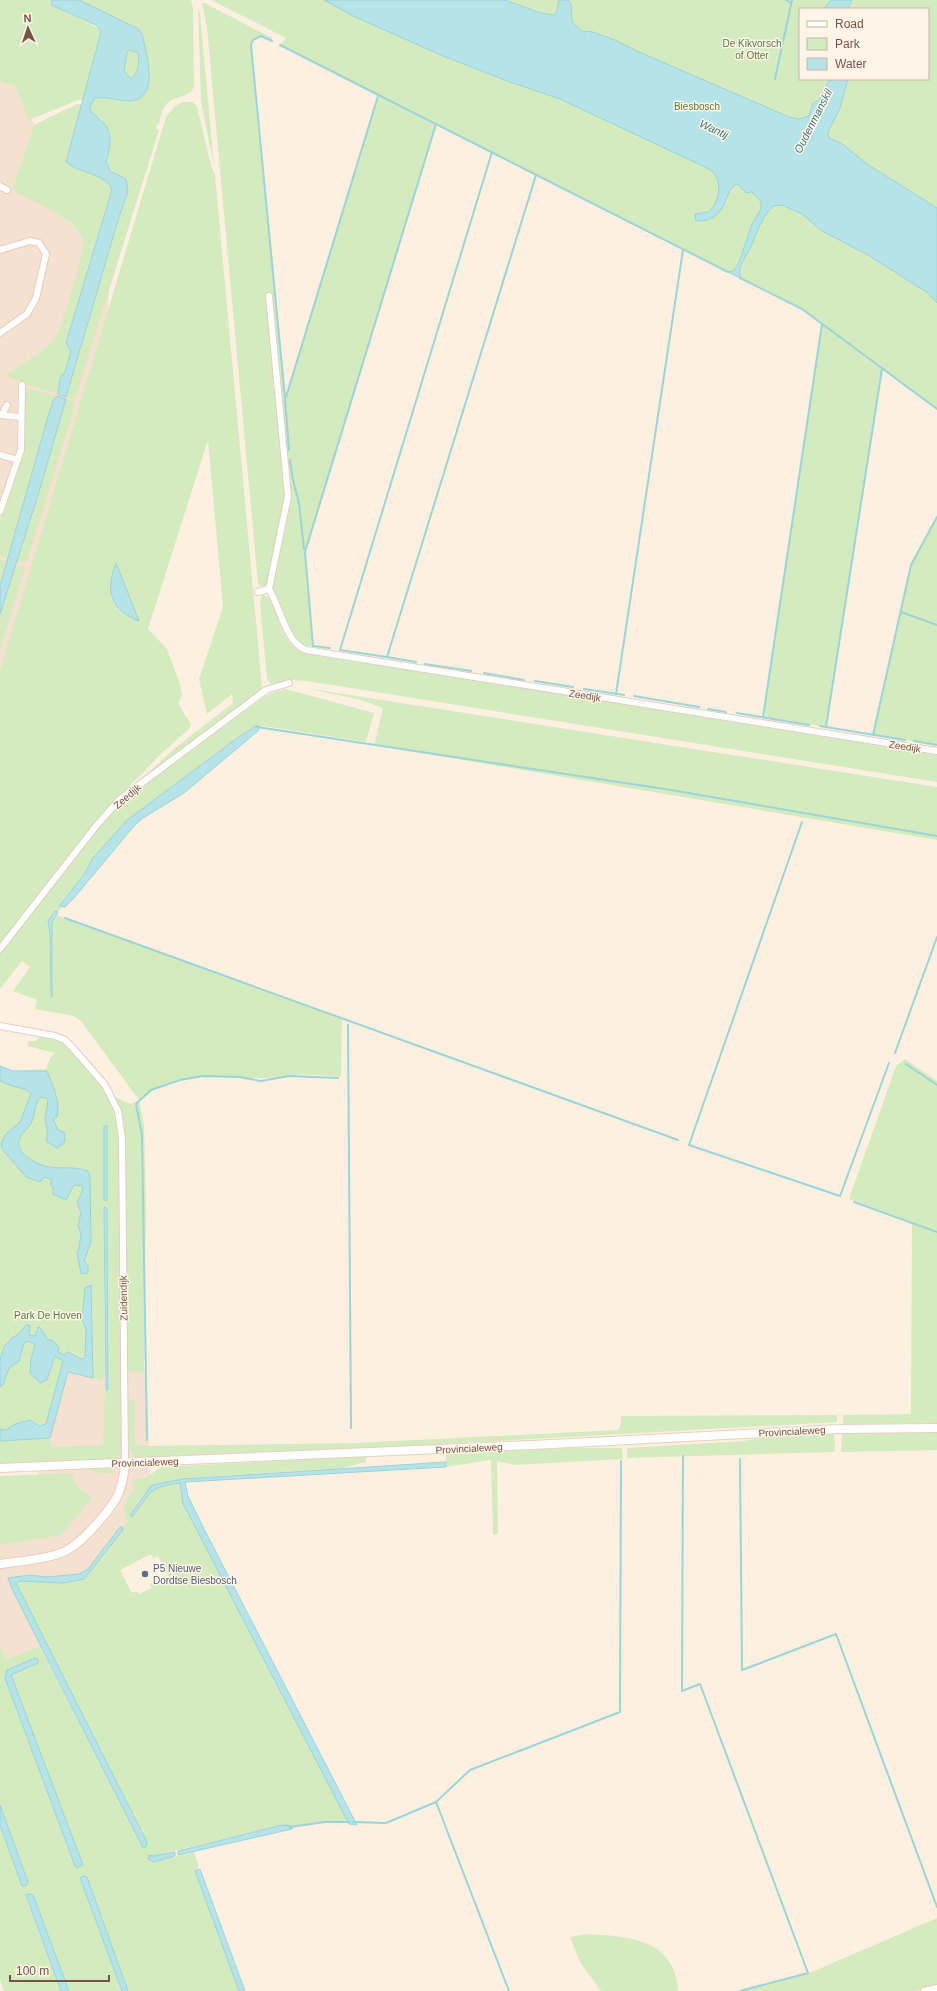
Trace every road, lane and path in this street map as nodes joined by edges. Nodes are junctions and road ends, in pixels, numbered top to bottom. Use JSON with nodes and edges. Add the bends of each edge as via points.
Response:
{"nodes":[{"id":1,"x":0,"y":186,"type":"edge"},
{"id":2,"x":7,"y":190,"type":"dead end"},
{"id":3,"x":0,"y":250,"type":"edge"},
{"id":4,"x":270,"y":296,"type":"dead end"},
{"id":5,"x":0,"y":333,"type":"edge"},
{"id":6,"x":22,"y":385,"type":"dead end"},
{"id":7,"x":7,"y":404,"type":"dead end"},
{"id":8,"x":1,"y":415,"type":"edge"},
{"id":9,"x":20,"y":416,"type":"junction"},
{"id":10,"x":3,"y":456,"type":"edge"},
{"id":11,"x":18,"y":460,"type":"junction"},
{"id":12,"x":2,"y":501,"type":"edge"},
{"id":13,"x":0,"y":512,"type":"edge"},
{"id":14,"x":269,"y":590,"type":"junction"},
{"id":15,"x":258,"y":592,"type":"dead end"},
{"id":16,"x":289,"y":683,"type":"dead end"},
{"id":17,"x":937,"y":751,"type":"edge"},
{"id":18,"x":0,"y":949,"type":"edge"},
{"id":19,"x":0,"y":1026,"type":"edge"},
{"id":20,"x":937,"y":1428,"type":"edge"},
{"id":21,"x":125,"y":1463,"type":"junction"},
{"id":22,"x":0,"y":1468,"type":"edge"},
{"id":23,"x":0,"y":1564,"type":"edge"},
{"id":24,"x":937,"y":1988,"type":"edge"},
{"id":25,"x":924,"y":1991,"type":"edge"}],
"edges":[{"from":1,"to":2,"type":"street"},
{"from":3,"to":5,"type":"street","via":[[30,241],[39,243],[46,254],[36,298],[27,314]]},
{"from":4,"to":14,"type":"street","via":[[288,496]]},
{"from":6,"to":9,"type":"street"},
{"from":7,"to":8,"type":"street"},
{"from":8,"to":9,"type":"street"},
{"from":9,"to":11,"type":"street","via":[[21,450]]},
{"from":10,"to":11,"type":"street"},
{"from":11,"to":12,"type":"street"},
{"from":12,"to":13,"type":"street"},
{"from":14,"to":15,"type":"street"},
{"from":14,"to":17,"type":"street","name":"Zeedijk","via":[[294,642],[306,650]]},
{"from":16,"to":18,"type":"street","name":"Zeedijk","via":[[266,690],[122,797],[91,832]]},
{"from":19,"to":21,"type":"street","name":"Zuidendijk","via":[[38,1032],[65,1040],[105,1085],[118,1111],[122,1138]]},
{"from":20,"to":21,"type":"main road","name":"Provincialeweg","via":[[840,1429]]},
{"from":21,"to":22,"type":"main road","name":"Provincialeweg"},
{"from":21,"to":23,"type":"main road","name":"Zuidendijk","via":[[124,1476],[116,1498],[71,1548],[61,1553]]},
{"from":24,"to":25,"type":"street"}]}
